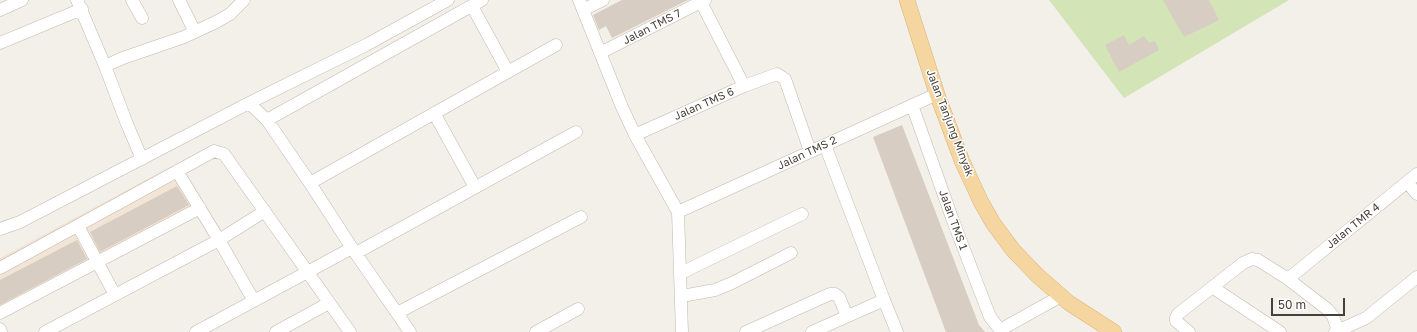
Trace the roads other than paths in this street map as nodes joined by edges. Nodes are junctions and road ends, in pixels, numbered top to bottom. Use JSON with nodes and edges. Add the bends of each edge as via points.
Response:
{"nodes":[{"id":1,"x":22,"y":0,"type":"edge"},
{"id":2,"x":132,"y":0,"type":"edge"},
{"id":3,"x":179,"y":0,"type":"edge"},
{"id":4,"x":244,"y":0,"type":"edge"},
{"id":5,"x":448,"y":0,"type":"edge"},
{"id":6,"x":603,"y":0,"type":"edge"},
{"id":7,"x":907,"y":0,"type":"edge"},
{"id":8,"x":703,"y":1,"type":"edge"},
{"id":9,"x":477,"y":3,"type":"edge"},
{"id":10,"x":80,"y":4,"type":"edge"},
{"id":11,"x":581,"y":5,"type":"edge"},
{"id":12,"x":0,"y":10,"type":"edge"},
{"id":13,"x":142,"y":18,"type":"dead end"},
{"id":14,"x":195,"y":32,"type":"junction"},
{"id":15,"x":0,"y":43,"type":"edge"},
{"id":16,"x":556,"y":45,"type":"dead end"},
{"id":17,"x":600,"y":53,"type":"junction"},
{"id":18,"x":105,"y":66,"type":"junction"},
{"id":19,"x":508,"y":72,"type":"junction"},
{"id":20,"x":744,"y":86,"type":"junction"},
{"id":21,"x":937,"y":94,"type":"junction"},
{"id":22,"x":249,"y":103,"type":"junction"},
{"id":23,"x":912,"y":105,"type":"junction"},
{"id":24,"x":434,"y":113,"type":"junction"},
{"id":25,"x":267,"y":120,"type":"junction"},
{"id":26,"x":576,"y":132,"type":"dead end"},
{"id":27,"x":635,"y":135,"type":"junction"},
{"id":28,"x":825,"y":145,"type":"junction"},
{"id":29,"x":810,"y":151,"type":"junction"},
{"id":30,"x":142,"y":159,"type":"junction"},
{"id":31,"x":178,"y":172,"type":"junction"},
{"id":32,"x":1417,"y":174,"type":"edge"},
{"id":33,"x":1407,"y":182,"type":"junction"},
{"id":34,"x":310,"y":183,"type":"junction"},
{"id":35,"x":475,"y":187,"type":"junction"},
{"id":36,"x":1417,"y":194,"type":"edge"},
{"id":37,"x":200,"y":208,"type":"junction"},
{"id":38,"x":265,"y":210,"type":"junction"},
{"id":39,"x":678,"y":212,"type":"junction"},
{"id":40,"x":802,"y":214,"type":"dead end"},
{"id":41,"x":581,"y":217,"type":"dead end"},
{"id":42,"x":20,"y":222,"type":"junction"},
{"id":43,"x":78,"y":226,"type":"junction"},
{"id":44,"x":0,"y":229,"type":"edge"},
{"id":45,"x":0,"y":238,"type":"edge"},
{"id":46,"x":219,"y":240,"type":"junction"},
{"id":47,"x":354,"y":250,"type":"junction"},
{"id":48,"x":791,"y":253,"type":"dead end"},
{"id":49,"x":97,"y":262,"type":"junction"},
{"id":50,"x":0,"y":268,"type":"edge"},
{"id":51,"x":310,"y":270,"type":"junction"},
{"id":52,"x":681,"y":273,"type":"junction"},
{"id":53,"x":1417,"y":277,"type":"edge"},
{"id":54,"x":1288,"y":279,"type":"junction"},
{"id":55,"x":1212,"y":287,"type":"junction"},
{"id":56,"x":115,"y":294,"type":"junction"},
{"id":57,"x":682,"y":296,"type":"junction"},
{"id":58,"x":1060,"y":296,"type":"junction"},
{"id":59,"x":254,"y":300,"type":"junction"},
{"id":60,"x":884,"y":300,"type":"junction"},
{"id":61,"x":329,"y":303,"type":"junction"},
{"id":62,"x":578,"y":309,"type":"dead end"},
{"id":63,"x":0,"y":313,"type":"edge"},
{"id":64,"x":397,"y":313,"type":"junction"},
{"id":65,"x":848,"y":316,"type":"junction"},
{"id":66,"x":1001,"y":331,"type":"edge"},
{"id":67,"x":1337,"y":331,"type":"edge"},
{"id":68,"x":45,"y":332,"type":"edge"},
{"id":69,"x":196,"y":332,"type":"edge"},
{"id":70,"x":276,"y":332,"type":"edge"},
{"id":71,"x":350,"y":332,"type":"edge"},
{"id":72,"x":410,"y":332,"type":"edge"},
{"id":73,"x":536,"y":332,"type":"edge"},
{"id":74,"x":682,"y":332,"type":"edge"},
{"id":75,"x":746,"y":332,"type":"edge"},
{"id":76,"x":812,"y":332,"type":"edge"},
{"id":77,"x":897,"y":332,"type":"edge"},
{"id":78,"x":1114,"y":332,"type":"edge"},
{"id":79,"x":1189,"y":332,"type":"edge"},
{"id":80,"x":1280,"y":332,"type":"edge"}],
"edges":[{"from":1,"to":12,"type":"street"},
{"from":2,"to":13,"type":"street"},
{"from":3,"to":14,"type":"street"},
{"from":4,"to":14,"type":"street","via":[[230,14]]},
{"from":5,"to":22,"type":"street","via":[[366,46]]},
{"from":6,"to":11,"type":"street"},
{"from":7,"to":21,"type":"main road","name":"Jalan Tanjung Minyak"},
{"from":8,"to":17,"type":"street","name":"Jalan TMS 7"},
{"from":8,"to":20,"type":"street"},
{"from":9,"to":19,"type":"street"},
{"from":9,"to":25,"type":"street"},
{"from":10,"to":15,"type":"street"},
{"from":10,"to":18,"type":"street"},
{"from":11,"to":17,"type":"street"},
{"from":14,"to":18,"type":"street"},
{"from":16,"to":19,"type":"street"},
{"from":17,"to":27,"type":"street"},
{"from":18,"to":30,"type":"street"},
{"from":19,"to":24,"type":"street"},
{"from":20,"to":27,"type":"street","name":"Jalan TMS 6"},
{"from":20,"to":29,"type":"street","name":"Jalan TMS 6","via":[[778,74],[785,79]]},
{"from":21,"to":23,"type":"street","name":"Jalan TMS 2"},
{"from":21,"to":58,"type":"main road","name":"Jalan Tanjung Minyak","via":[[962,161],[993,222],[1024,262]]},
{"from":22,"to":25,"type":"street"},
{"from":22,"to":30,"type":"street"},
{"from":23,"to":28,"type":"street","name":"Jalan TMS 2"},
{"from":23,"to":66,"type":"street","name":"Jalan TMS 1","via":[[990,317]]},
{"from":24,"to":34,"type":"street"},
{"from":24,"to":35,"type":"street"},
{"from":25,"to":34,"type":"street"},
{"from":26,"to":35,"type":"street"},
{"from":27,"to":39,"type":"street"},
{"from":28,"to":29,"type":"street","name":"Jalan TMS 2"},
{"from":28,"to":60,"type":"street"},
{"from":29,"to":39,"type":"street","name":"Jalan TMS 2"},
{"from":30,"to":42,"type":"street"},
{"from":31,"to":37,"type":"street"},
{"from":31,"to":38,"type":"street","via":[[214,151],[224,154]]},
{"from":31,"to":43,"type":"street"},
{"from":32,"to":33,"type":"street","name":"Jalan TMR 4"},
{"from":33,"to":36,"type":"street"},
{"from":33,"to":54,"type":"street","name":"Jalan TMR 4"},
{"from":34,"to":47,"type":"street"},
{"from":35,"to":47,"type":"street"},
{"from":37,"to":46,"type":"street"},
{"from":37,"to":49,"type":"street"},
{"from":38,"to":46,"type":"street"},
{"from":38,"to":51,"type":"street"},
{"from":39,"to":52,"type":"street"},
{"from":40,"to":52,"type":"street"},
{"from":41,"to":64,"type":"street"},
{"from":42,"to":44,"type":"street"},
{"from":42,"to":45,"type":"street"},
{"from":43,"to":49,"type":"street"},
{"from":43,"to":50,"type":"street"},
{"from":46,"to":56,"type":"street"},
{"from":46,"to":59,"type":"street"},
{"from":47,"to":51,"type":"street"},
{"from":47,"to":64,"type":"street"},
{"from":48,"to":57,"type":"street","via":[[715,290]]},
{"from":49,"to":56,"type":"street"},
{"from":49,"to":63,"type":"street"},
{"from":51,"to":59,"type":"street"},
{"from":51,"to":61,"type":"street"},
{"from":52,"to":57,"type":"street"},
{"from":53,"to":67,"type":"street","via":[[1366,318]]},
{"from":54,"to":55,"type":"street","via":[[1258,260],[1252,259]]},
{"from":54,"to":67,"type":"street","via":[[1327,309],[1333,316]]},
{"from":55,"to":79,"type":"street","via":[[1178,314],[1176,321]]},
{"from":55,"to":80,"type":"street"},
{"from":56,"to":68,"type":"street"},
{"from":57,"to":74,"type":"street"},
{"from":58,"to":66,"type":"street"},
{"from":58,"to":78,"type":"main road","name":"Jalan Tanjung Minyak"},
{"from":59,"to":69,"type":"street"},
{"from":60,"to":65,"type":"street"},
{"from":60,"to":77,"type":"street"},
{"from":61,"to":70,"type":"street"},
{"from":61,"to":71,"type":"street"},
{"from":62,"to":73,"type":"street"},
{"from":64,"to":72,"type":"street"},
{"from":65,"to":75,"type":"street","via":[[839,297],[830,294]]},
{"from":65,"to":76,"type":"street"}]}
